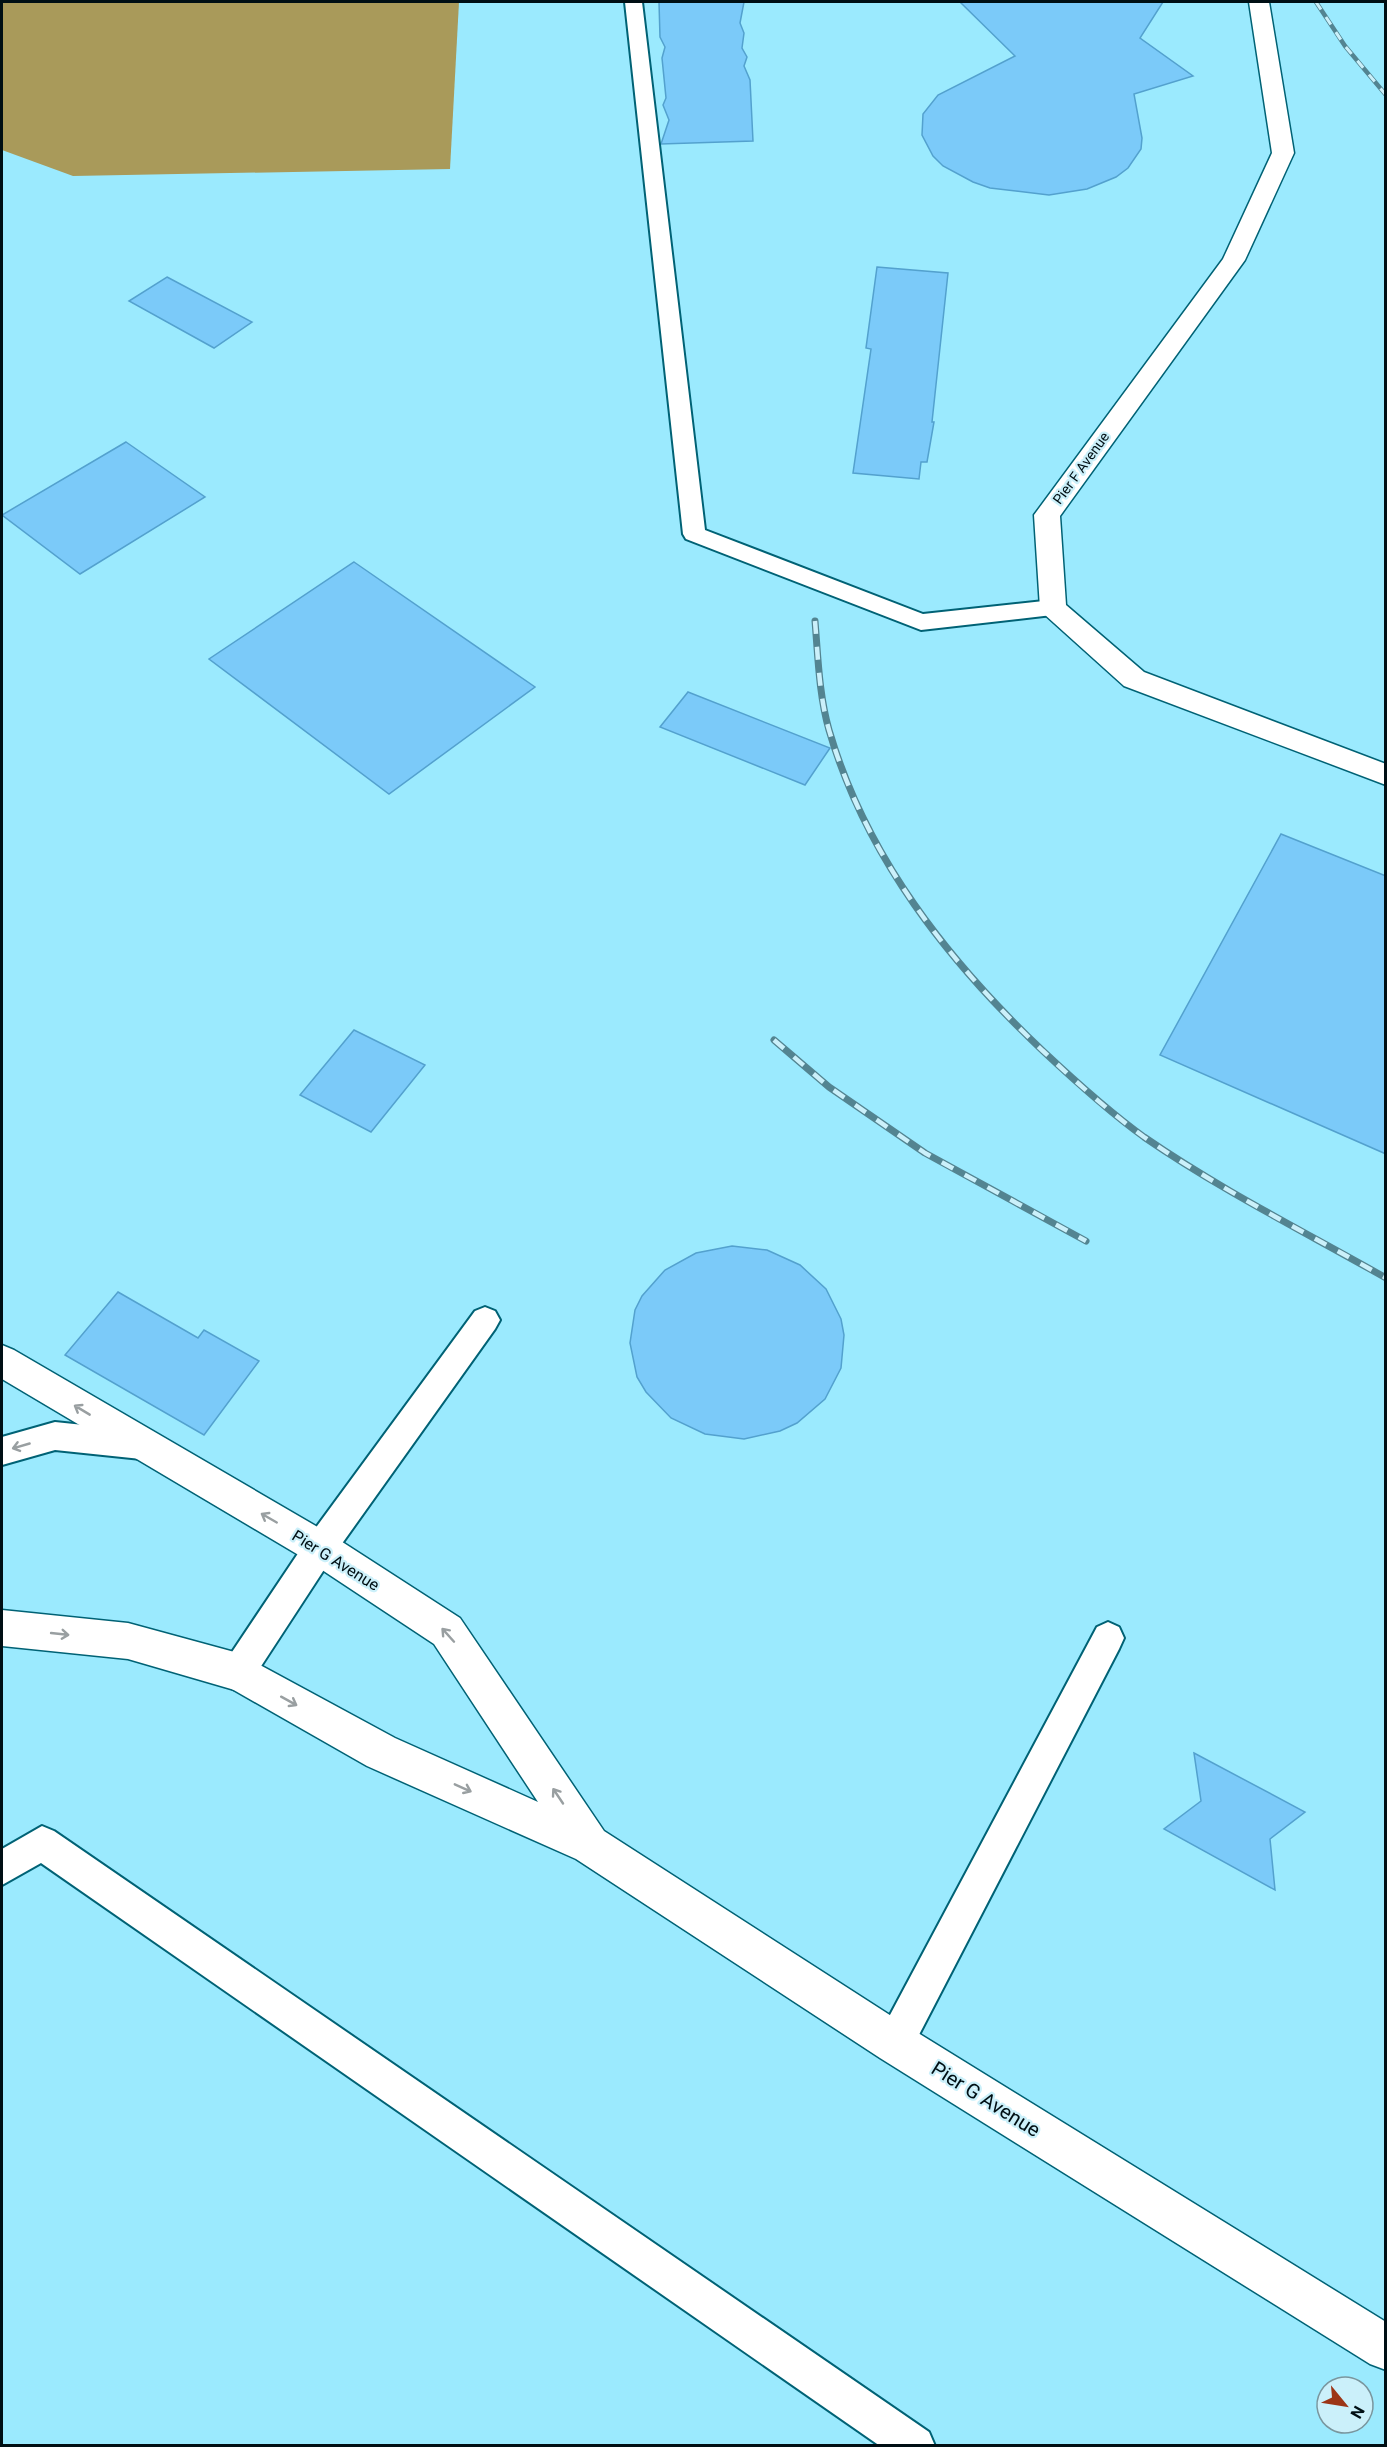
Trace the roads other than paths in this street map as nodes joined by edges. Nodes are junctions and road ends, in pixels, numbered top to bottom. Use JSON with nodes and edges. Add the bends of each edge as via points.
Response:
{"nodes":[{"id":1,"x":633,"y":2,"type":"edge"},
{"id":2,"x":1259,"y":2,"type":"edge"},
{"id":3,"x":1053,"y":608,"type":"junction"},
{"id":4,"x":1386,"y":775,"type":"edge"},
{"id":5,"x":485,"y":1320,"type":"dead end"},
{"id":6,"x":2,"y":1361,"type":"edge"},
{"id":7,"x":141,"y":1445,"type":"junction"},
{"id":8,"x":2,"y":1451,"type":"edge"},
{"id":9,"x":320,"y":1548,"type":"junction"},
{"id":10,"x":2,"y":1628,"type":"edge"},
{"id":11,"x":1108,"y":1638,"type":"dead end"},
{"id":12,"x":238,"y":1672,"type":"junction"},
{"id":13,"x":590,"y":1845,"type":"junction"},
{"id":14,"x":2,"y":1868,"type":"edge"},
{"id":15,"x":895,"y":2043,"type":"junction"},
{"id":16,"x":1386,"y":2348,"type":"edge"},
{"id":17,"x":915,"y":2445,"type":"edge"}],
"edges":[{"from":1,"to":3,"type":"lane","via":[[694,534],[921,622]]},
{"from":2,"to":3,"type":"main road","name":"Pier F Avenue","via":[[1283,153],[1234,260],[1047,515]]},
{"from":3,"to":4,"type":"main road","via":[[1134,679]]},
{"from":5,"to":9,"type":"lane"},
{"from":7,"to":6,"type":"main road","name":"Pier G Avenue","one_way":true},
{"from":7,"to":8,"type":"lane","one_way":true,"via":[[55,1436]]},
{"from":9,"to":7,"type":"main road","name":"Pier G Avenue","one_way":true},
{"from":9,"to":12,"type":"lane"},
{"from":13,"to":9,"type":"main road","name":"Pier G Avenue","one_way":true,"via":[[447,1631]]},
{"from":10,"to":12,"type":"main road","name":"Pier G Avenue","one_way":true,"via":[[128,1641]]},
{"from":11,"to":15,"type":"lane"},
{"from":12,"to":13,"type":"main road","name":"Pier G Avenue","one_way":true,"via":[[381,1752]]},
{"from":13,"to":15,"type":"main road","name":"Pier G Avenue"},
{"from":14,"to":17,"type":"lane","via":[[42,1843]]},
{"from":15,"to":16,"type":"main road","name":"Pier G Avenue"}]}
